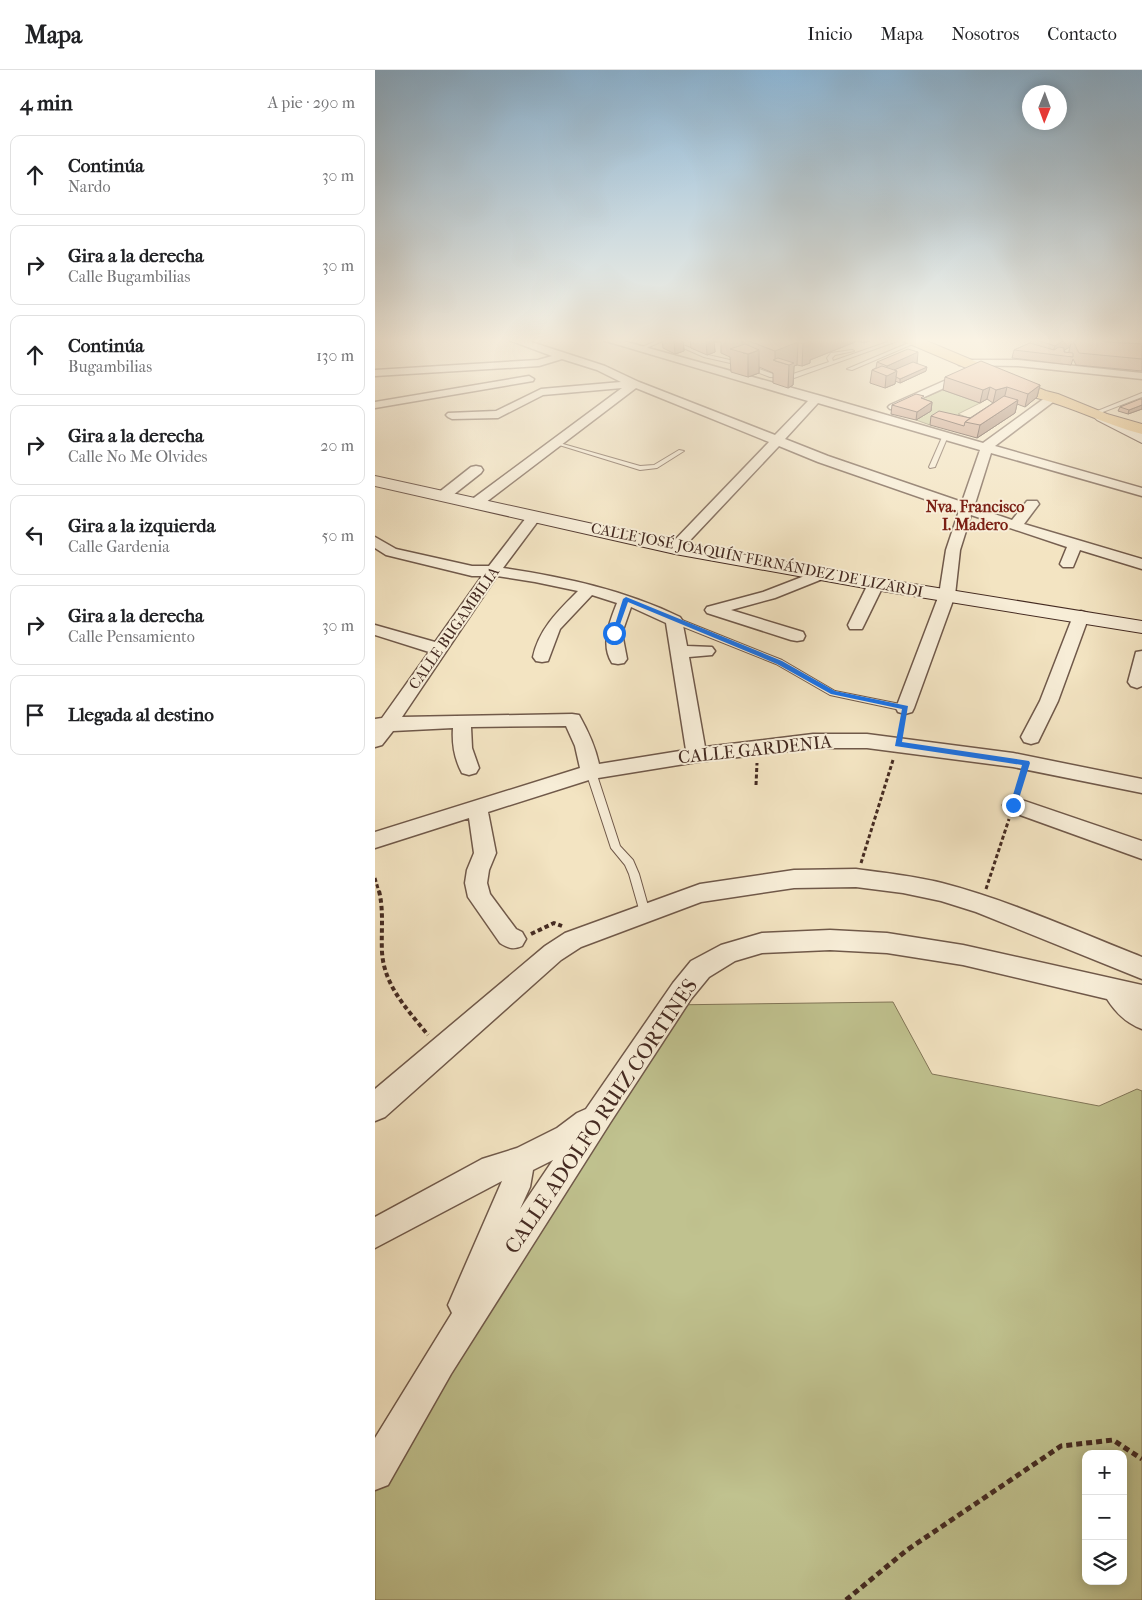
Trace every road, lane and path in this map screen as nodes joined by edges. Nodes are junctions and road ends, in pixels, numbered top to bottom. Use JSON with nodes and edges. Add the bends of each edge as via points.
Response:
{"nodes":[{"id":1,"x":505,"y":410,"type":"edge"},
{"id":2,"x":601,"y":410,"type":"edge"},
{"id":3,"x":699,"y":410,"type":"edge"},
{"id":4,"x":805,"y":410,"type":"edge"},
{"id":5,"x":860,"y":410,"type":"edge"},
{"id":6,"x":887,"y":410,"type":"edge"},
{"id":7,"x":1035,"y":410,"type":"edge"},
{"id":8,"x":1085,"y":410,"type":"edge"},
{"id":9,"x":1110,"y":410,"type":"edge"},
{"id":10,"x":452,"y":414,"type":"dead end"},
{"id":11,"x":876,"y":415,"type":"junction"},
{"id":12,"x":1098,"y":416,"type":"junction"},
{"id":13,"x":1142,"y":429,"type":"edge"},
{"id":14,"x":945,"y":436,"type":"junction"},
{"id":15,"x":1142,"y":438,"type":"edge"},
{"id":16,"x":775,"y":441,"type":"junction"},
{"id":17,"x":558,"y":444,"type":"junction"},
{"id":18,"x":987,"y":446,"type":"junction"},
{"id":19,"x":681,"y":451,"type":"dead end"},
{"id":20,"x":933,"y":467,"type":"dead end"},
{"id":21,"x":476,"y":470,"type":"dead end"},
{"id":22,"x":1105,"y":480,"type":"junction"},
{"id":23,"x":375,"y":481,"type":"edge"},
{"id":24,"x":1142,"y":482,"type":"edge"},
{"id":25,"x":1142,"y":492,"type":"edge"},
{"id":26,"x":443,"y":496,"type":"junction"},
{"id":27,"x":476,"y":503,"type":"junction"},
{"id":28,"x":1033,"y":504,"type":"dead end"},
{"id":29,"x":967,"y":508,"type":"junction"},
{"id":30,"x":534,"y":517,"type":"junction"},
{"id":31,"x":1015,"y":525,"type":"junction"},
{"id":32,"x":1037,"y":532,"type":"junction"},
{"id":33,"x":375,"y":541,"type":"edge"},
{"id":34,"x":1075,"y":545,"type":"junction"},
{"id":35,"x":1028,"y":546,"type":"dead end"},
{"id":36,"x":675,"y":548,"type":"junction"},
{"id":37,"x":1068,"y":564,"type":"dead end"},
{"id":38,"x":1142,"y":564,"type":"edge"},
{"id":39,"x":493,"y":571,"type":"junction"},
{"id":40,"x":820,"y":575,"type":"junction"},
{"id":41,"x":875,"y":584,"type":"junction"},
{"id":42,"x":589,"y":589,"type":"junction"},
{"id":43,"x":947,"y":595,"type":"junction"},
{"id":44,"x":626,"y":599,"type":"junction"},
{"id":45,"x":1081,"y":616,"type":"junction"},
{"id":46,"x":674,"y":620,"type":"junction"},
{"id":47,"x":856,"y":624,"type":"dead end"},
{"id":48,"x":1142,"y":627,"type":"edge"},
{"id":49,"x":375,"y":630,"type":"edge"},
{"id":50,"x":797,"y":636,"type":"dead end"},
{"id":51,"x":439,"y":649,"type":"junction"},
{"id":52,"x":706,"y":651,"type":"dead end"},
{"id":53,"x":681,"y":652,"type":"junction"},
{"id":54,"x":1142,"y":656,"type":"edge"},
{"id":55,"x":542,"y":657,"type":"dead end"},
{"id":56,"x":618,"y":659,"type":"dead end"},
{"id":57,"x":1137,"y":682,"type":"dead end"},
{"id":58,"x":905,"y":708,"type":"joint"},
{"id":59,"x":462,"y":721,"type":"junction"},
{"id":60,"x":382,"y":725,"type":"edge"},
{"id":61,"x":1031,"y":737,"type":"dead end"},
{"id":62,"x":375,"y":740,"type":"edge"},
{"id":63,"x":898,"y":744,"type":"junction"},
{"id":64,"x":758,"y":748,"type":"junction"},
{"id":65,"x":697,"y":754,"type":"junction"},
{"id":66,"x":1026,"y":763,"type":"junction"},
{"id":67,"x":469,"y":768,"type":"dead end"},
{"id":68,"x":591,"y":772,"type":"junction"},
{"id":69,"x":755,"y":785,"type":"dead end"},
{"id":70,"x":1142,"y":786,"type":"edge"},
{"id":71,"x":1013,"y":805,"type":"junction"},
{"id":72,"x":477,"y":807,"type":"junction"},
{"id":73,"x":375,"y":840,"type":"edge"},
{"id":74,"x":1142,"y":850,"type":"edge"},
{"id":75,"x":375,"y":878,"type":"edge"},
{"id":76,"x":856,"y":878,"type":"junction"},
{"id":77,"x":981,"y":904,"type":"junction"},
{"id":78,"x":645,"y":913,"type":"junction"},
{"id":79,"x":515,"y":939,"type":"joint"},
{"id":80,"x":573,"y":940,"type":"junction"},
{"id":81,"x":1142,"y":968,"type":"edge"},
{"id":82,"x":1115,"y":990,"type":"junction"},
{"id":83,"x":1142,"y":996,"type":"edge"},
{"id":84,"x":1142,"y":1017,"type":"edge"},
{"id":85,"x":440,"y":1051,"type":"junction"},
{"id":86,"x":375,"y":1107,"type":"edge"},
{"id":87,"x":600,"y":1113,"type":"junction"},
{"id":88,"x":521,"y":1161,"type":"junction"},
{"id":89,"x":375,"y":1233,"type":"edge"},
{"id":90,"x":439,"y":1362,"type":"junction"},
{"id":91,"x":1142,"y":1460,"type":"edge"},
{"id":92,"x":375,"y":1472,"type":"edge"},
{"id":93,"x":845,"y":1600,"type":"edge"}],
"edges":[{"from":1,"to":10,"type":"street","via":[[498,414]]},
{"from":2,"to":17,"type":"street"},
{"from":3,"to":16,"type":"street"},
{"from":4,"to":16,"type":"street"},
{"from":5,"to":11,"type":"street"},
{"from":6,"to":11,"type":"street"},
{"from":7,"to":18,"type":"street"},
{"from":8,"to":12,"type":"main road"},
{"from":9,"to":12,"type":"lane"},
{"from":11,"to":14,"type":"street"},
{"from":12,"to":13,"type":"main road"},
{"from":12,"to":15,"type":"street"},
{"from":14,"to":18,"type":"street"},
{"from":14,"to":20,"type":"lane"},
{"from":16,"to":29,"type":"street"},
{"from":16,"to":36,"type":"street"},
{"from":17,"to":19,"type":"lane","via":[[640,468],[655,467]]},
{"from":17,"to":27,"type":"street"},
{"from":18,"to":22,"type":"street"},
{"from":18,"to":29,"type":"street"},
{"from":21,"to":26,"type":"street"},
{"from":22,"to":24,"type":"street"},
{"from":22,"to":25,"type":"street"},
{"from":23,"to":26,"type":"street","name":"CALLE JOSÉ JOAQUÍN FERNÁNDEZ DE LIZARDI"},
{"from":26,"to":27,"type":"street","name":"CALLE JOSÉ JOAQUÍN FERNÁNDEZ DE LIZARDI"},
{"from":27,"to":30,"type":"street","name":"CALLE JOSÉ JOAQUÍN FERNÁNDEZ DE LIZARDI"},
{"from":28,"to":31,"type":"street"},
{"from":29,"to":31,"type":"street"},
{"from":29,"to":43,"type":"street","via":[[953,550]]},
{"from":30,"to":36,"type":"street","name":"CALLE JOSÉ JOAQUÍN FERNÁNDEZ DE LIZARDI"},
{"from":30,"to":39,"type":"street","name":"CALLE BUGAMBILIA"},
{"from":31,"to":32,"type":"street"},
{"from":32,"to":34,"type":"street"},
{"from":32,"to":35,"type":"street"},
{"from":33,"to":39,"type":"street","via":[[391,552],[472,571]]},
{"from":34,"to":37,"type":"street"},
{"from":34,"to":38,"type":"street"},
{"from":36,"to":40,"type":"street","name":"CALLE JOSÉ JOAQUÍN FERNÁNDEZ DE LIZARDI"},
{"from":39,"to":42,"type":"street"},
{"from":39,"to":51,"type":"street","name":"CALLE BUGAMBILIA"},
{"from":40,"to":41,"type":"street","name":"CALLE JOSÉ JOAQUÍN FERNÁNDEZ DE LIZARDI"},
{"from":40,"to":50,"type":"street","via":[[769,595],[713,610]]},
{"from":41,"to":43,"type":"street","name":"CALLE JOSÉ JOAQUÍN FERNÁNDEZ DE LIZARDI"},
{"from":41,"to":47,"type":"street"},
{"from":42,"to":44,"type":"street"},
{"from":42,"to":55,"type":"street","via":[[551,629],[545,639]]},
{"from":43,"to":45,"type":"street","name":"CALLE JOSÉ JOAQUÍN FERNÁNDEZ DE LIZARDI"},
{"from":43,"to":58,"type":"street"},
{"from":44,"to":46,"type":"street"},
{"from":44,"to":56,"type":"street","via":[[614,633]]},
{"from":45,"to":48,"type":"street","name":"CALLE JOSÉ JOAQUÍN FERNÁNDEZ DE LIZARDI"},
{"from":45,"to":61,"type":"street","via":[[1049,701]]},
{"from":46,"to":53,"type":"street"},
{"from":46,"to":58,"type":"lane","via":[[779,662],[833,693]]},
{"from":49,"to":51,"type":"street"},
{"from":51,"to":60,"type":"street","name":"CALLE BUGAMBILIA"},
{"from":52,"to":53,"type":"street"},
{"from":53,"to":65,"type":"street"},
{"from":54,"to":57,"type":"street"},
{"from":59,"to":60,"type":"street"},
{"from":59,"to":67,"type":"street","via":[[462,748]]},
{"from":59,"to":68,"type":"street","via":[[572,720],[585,746]]},
{"from":60,"to":62,"type":"street","name":"CALLE BUGAMBILIA"},
{"from":63,"to":64,"type":"street","name":"CALLE GARDENIA","via":[[813,741]]},
{"from":63,"to":66,"type":"street","name":"CALLE GARDENIA"},
{"from":63,"to":76,"type":"path"},
{"from":64,"to":65,"type":"street","name":"CALLE GARDENIA"},
{"from":64,"to":69,"type":"path"},
{"from":65,"to":68,"type":"street","name":"CALLE GARDENIA"},
{"from":66,"to":70,"type":"street","name":"CALLE GARDENIA"},
{"from":66,"to":71,"type":"path"},
{"from":68,"to":72,"type":"street","name":"CALLE GARDENIA"},
{"from":68,"to":78,"type":"lane","via":[[616,848],[629,863]]},
{"from":71,"to":74,"type":"street"},
{"from":71,"to":77,"type":"path"},
{"from":72,"to":73,"type":"street","name":"CALLE GARDENIA"},
{"from":72,"to":79,"type":"street","via":[[485,853],[476,883],[479,897],[508,936]]},
{"from":75,"to":85,"type":"path","via":[[383,914],[381,941],[386,974],[395,992]]},
{"from":76,"to":77,"type":"street","via":[[931,890]]},
{"from":76,"to":78,"type":"street","via":[[794,880],[735,887],[700,893]]},
{"from":77,"to":81,"type":"street"},
{"from":78,"to":80,"type":"street"},
{"from":79,"to":80,"type":"path","via":[[524,938],[553,923],[561,925]]},
{"from":80,"to":85,"type":"street","via":[[553,953]]},
{"from":82,"to":83,"type":"street","name":"CALLE ADOLFO RUIZ CORTINES"},
{"from":82,"to":84,"type":"street","via":[[1123,1004]]},
{"from":82,"to":87,"type":"street","name":"CALLE ADOLFO RUIZ CORTINES","via":[[963,955],[887,943],[830,940],[762,943],[729,952],[700,969]]},
{"from":85,"to":86,"type":"street"},
{"from":87,"to":88,"type":"street","via":[[567,1138]]},
{"from":87,"to":90,"type":"street","name":"CALLE ADOLFO RUIZ CORTINES"},
{"from":88,"to":89,"type":"street","via":[[492,1169]]},
{"from":88,"to":90,"type":"street","via":[[515,1187]]},
{"from":90,"to":92,"type":"street","name":"CALLE ADOLFO RUIZ CORTINES"},
{"from":91,"to":93,"type":"path","via":[[1113,1440],[1061,1446],[907,1550]]}]}
